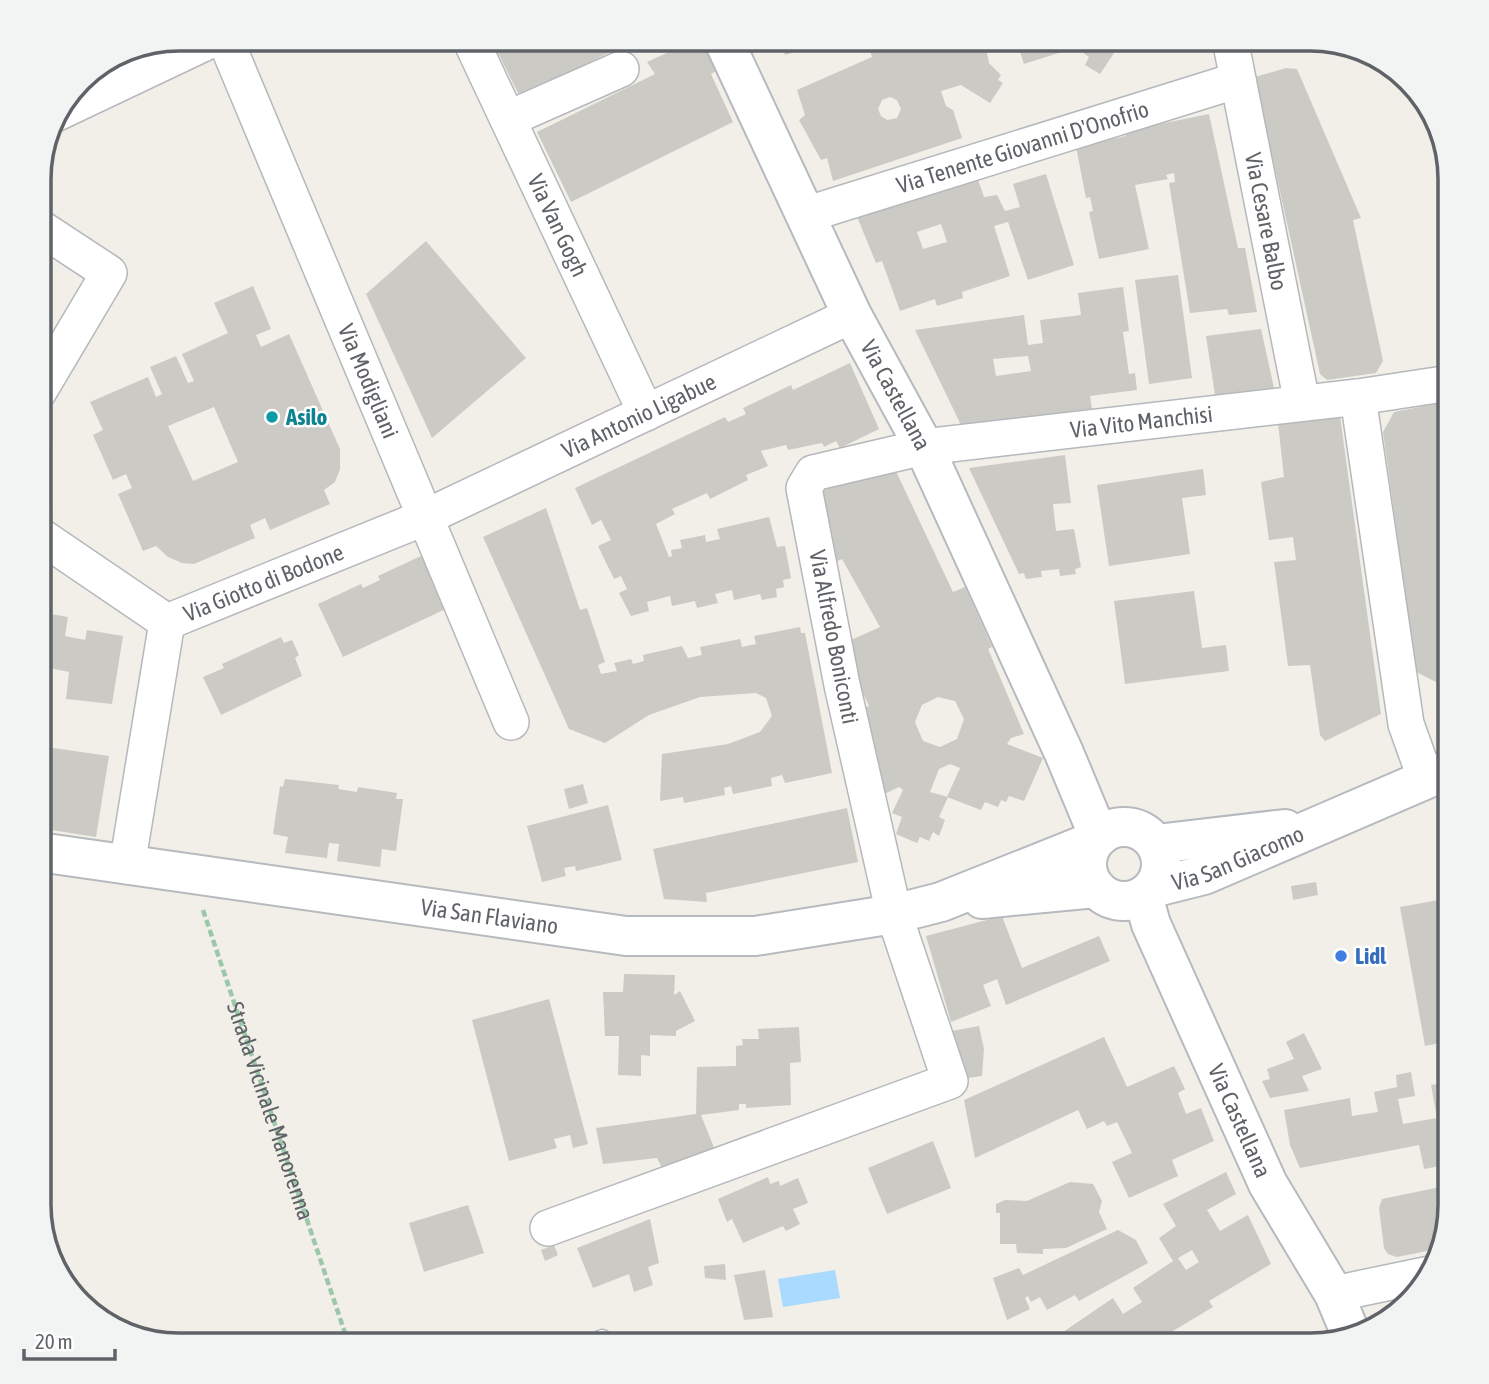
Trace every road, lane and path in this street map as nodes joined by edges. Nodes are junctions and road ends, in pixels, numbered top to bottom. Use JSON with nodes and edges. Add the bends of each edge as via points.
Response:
{"nodes":[{"id":1,"x":186,"y":51,"type":"edge"},
{"id":2,"x":230,"y":51,"type":"edge"},
{"id":3,"x":476,"y":51,"type":"edge"},
{"id":4,"x":729,"y":51,"type":"edge"},
{"id":5,"x":1232,"y":51,"type":"edge"},
{"id":6,"x":621,"y":69,"type":"dead end"},
{"id":7,"x":1238,"y":79,"type":"junction"},
{"id":8,"x":74,"y":105,"type":"edge"},
{"id":9,"x":508,"y":120,"type":"junction"},
{"id":10,"x":805,"y":215,"type":"junction"},
{"id":11,"x":51,"y":235,"type":"edge"},
{"id":12,"x":852,"y":315,"type":"junction"},
{"id":13,"x":51,"y":370,"type":"edge"},
{"id":14,"x":1438,"y":385,"type":"edge"},
{"id":15,"x":1358,"y":397,"type":"junction"},
{"id":16,"x":1302,"y":403,"type":"junction"},
{"id":17,"x":646,"y":413,"type":"junction"},
{"id":18,"x":924,"y":447,"type":"junction"},
{"id":19,"x":426,"y":517,"type":"junction"},
{"id":20,"x":51,"y":543,"type":"edge"},
{"id":21,"x":167,"y":622,"type":"junction"},
{"id":22,"x":511,"y":722,"type":"dead end"},
{"id":23,"x":1438,"y":773,"type":"edge"},
{"id":24,"x":1322,"y":825,"type":"junction"},
{"id":25,"x":1119,"y":837,"type":"junction"},
{"id":26,"x":51,"y":854,"type":"edge"},
{"id":27,"x":127,"y":866,"type":"junction"},
{"id":28,"x":192,"y":876,"type":"junction"},
{"id":29,"x":1096,"y":888,"type":"junction"},
{"id":30,"x":1147,"y":892,"type":"junction"},
{"id":31,"x":942,"y":902,"type":"junction"},
{"id":32,"x":894,"y":914,"type":"junction"},
{"id":33,"x":548,"y":1228,"type":"dead end"},
{"id":34,"x":1417,"y":1277,"type":"edge"},
{"id":35,"x":1334,"y":1294,"type":"junction"},
{"id":36,"x":1348,"y":1327,"type":"edge"},
{"id":37,"x":345,"y":1333,"type":"edge"}],
"edges":[{"from":1,"to":8,"type":"street"},
{"from":2,"to":19,"type":"street","name":"Via Modigliani"},
{"from":3,"to":9,"type":"street","name":"Via Van Gogh"},
{"from":4,"to":10,"type":"street","name":"Via Castellana"},
{"from":5,"to":7,"type":"street","name":"Via Cesare Balbo"},
{"from":6,"to":9,"type":"street"},
{"from":7,"to":10,"type":"street","name":"Via Tenente Giovanni D'Onofrio"},
{"from":7,"to":16,"type":"street","name":"Via Cesare Balbo"},
{"from":9,"to":17,"type":"street","name":"Via Van Gogh"},
{"from":10,"to":12,"type":"street","name":"Via Castellana"},
{"from":11,"to":13,"type":"street","via":[[108,273]]},
{"from":12,"to":17,"type":"street","name":"Via Antonio Ligabue"},
{"from":12,"to":18,"type":"street","name":"Via Castellana"},
{"from":14,"to":15,"type":"street","name":"Via Vito Manchisi"},
{"from":15,"to":16,"type":"street","name":"Via Vito Manchisi"},
{"from":15,"to":23,"type":"street","via":[[1406,724]]},
{"from":16,"to":18,"type":"street","name":"Via Vito Manchisi"},
{"from":17,"to":19,"type":"street","name":"Via Antonio Ligabue"},
{"from":18,"to":25,"type":"street","name":"Via Castellana","via":[[1064,753]]},
{"from":18,"to":32,"type":"street","name":"Via Alfredo Boniconti","via":[[813,473],[804,488],[842,685]]},
{"from":19,"to":21,"type":"street","name":"Via Giotto di Bodone"},
{"from":19,"to":22,"type":"street","name":"Via Modigliani"},
{"from":20,"to":21,"type":"street","name":"Via Giotto di Bodone"},
{"from":21,"to":27,"type":"street"},
{"from":23,"to":24,"type":"street","name":"Via San Giacomo"},
{"from":24,"to":25,"type":"street","name":"Via San Giacomo"},
{"from":24,"to":30,"type":"street","name":"Via San Giacomo","via":[[1205,876]]},
{"from":25,"to":29,"type":"street","via":[[1087,865]]},
{"from":25,"to":30,"type":"street","via":[[1161,867]]},
{"from":25,"to":31,"type":"street","name":"Via San Flaviano"},
{"from":26,"to":27,"type":"street","name":"Via San Flaviano"},
{"from":27,"to":28,"type":"street","name":"Via San Flaviano"},
{"from":28,"to":32,"type":"street","name":"Via San Flaviano","via":[[626,936],[755,936]]},
{"from":28,"to":37,"type":"path","name":"Strada Vicinale Manorenna"},
{"from":29,"to":30,"type":"street","via":[[1118,900]]},
{"from":29,"to":31,"type":"street","name":"Via San Flaviano"},
{"from":30,"to":35,"type":"street","name":"Via Castellana","via":[[1151,925],[1268,1184]]},
{"from":31,"to":32,"type":"street","name":"Via San Flaviano"},
{"from":32,"to":33,"type":"street","name":"Via Alfredo Boniconti","via":[[950,1081]]},
{"from":34,"to":35,"type":"street"},
{"from":35,"to":36,"type":"street","name":"Via Castellana"}]}
